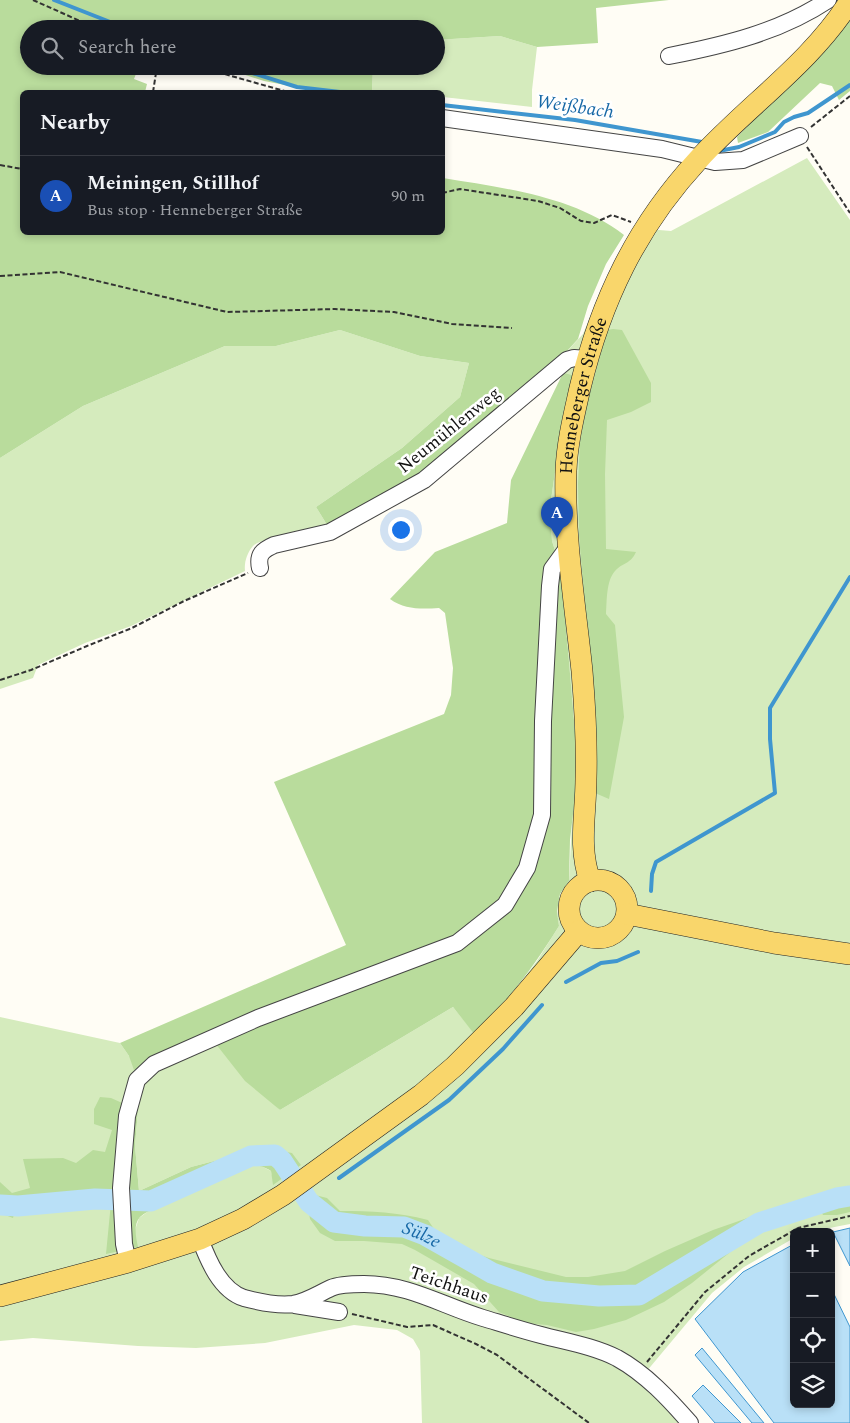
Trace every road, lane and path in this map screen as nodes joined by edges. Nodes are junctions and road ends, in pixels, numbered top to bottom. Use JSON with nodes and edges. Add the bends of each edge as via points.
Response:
{"nodes":[{"id":1,"x":33,"y":0,"type":"edge"},
{"id":2,"x":828,"y":0,"type":"edge"},
{"id":3,"x":850,"y":1,"type":"edge"},
{"id":4,"x":78,"y":20,"type":"edge"},
{"id":5,"x":669,"y":56,"type":"dead end"},
{"id":6,"x":156,"y":75,"type":"edge"},
{"id":7,"x":228,"y":75,"type":"edge"},
{"id":8,"x":153,"y":90,"type":"edge"},
{"id":9,"x":281,"y":90,"type":"edge"},
{"id":10,"x":850,"y":96,"type":"edge"},
{"id":11,"x":445,"y":118,"type":"edge"},
{"id":12,"x":800,"y":136,"type":"junction"},
{"id":13,"x":700,"y":158,"type":"junction"},
{"id":14,"x":0,"y":165,"type":"edge"},
{"id":15,"x":20,"y":169,"type":"edge"},
{"id":16,"x":445,"y":192,"type":"edge"},
{"id":17,"x":850,"y":212,"type":"edge"},
{"id":18,"x":646,"y":228,"type":"junction"},
{"id":19,"x":0,"y":276,"type":"edge"},
{"id":20,"x":512,"y":328,"type":"dead end"},
{"id":21,"x":587,"y":360,"type":"junction"},
{"id":22,"x":568,"y":547,"type":"junction"},
{"id":23,"x":260,"y":568,"type":"joint"},
{"id":24,"x":0,"y":680,"type":"edge"},
{"id":25,"x":590,"y":881,"type":"junction"},
{"id":26,"x":627,"y":914,"type":"junction"},
{"id":27,"x":579,"y":931,"type":"junction"},
{"id":28,"x":850,"y":954,"type":"edge"},
{"id":29,"x":850,"y":1216,"type":"edge"},
{"id":30,"x":200,"y":1239,"type":"junction"},
{"id":31,"x":128,"y":1262,"type":"junction"},
{"id":32,"x":0,"y":1296,"type":"edge"},
{"id":33,"x":293,"y":1304,"type":"junction"},
{"id":34,"x":339,"y":1312,"type":"joint"},
{"id":35,"x":638,"y":1372,"type":"junction"},
{"id":36,"x":589,"y":1423,"type":"edge"},
{"id":37,"x":690,"y":1423,"type":"edge"}],
"edges":[{"from":1,"to":4,"type":"path"},
{"from":2,"to":5,"type":"street","via":[[773,29],[721,46]]},
{"from":3,"to":13,"type":"main road","name":"Henneberger Straße","via":[[791,71]]},
{"from":6,"to":8,"type":"path"},
{"from":7,"to":9,"type":"path"},
{"from":10,"to":12,"type":"path"},
{"from":11,"to":13,"type":"street","via":[[662,149]]},
{"from":12,"to":13,"type":"street","via":[[743,160],[715,162]]},
{"from":12,"to":17,"type":"path"},
{"from":13,"to":18,"type":"main road","name":"Henneberger Straße"},
{"from":14,"to":15,"type":"path"},
{"from":16,"to":18,"type":"path","via":[[460,190],[538,201],[560,208],[581,221],[594,223],[612,215]]},
{"from":18,"to":21,"type":"main road","name":"Henneberger Straße","via":[[609,295]]},
{"from":19,"to":20,"type":"path","via":[[60,272],[228,312],[335,309],[394,312],[452,324]]},
{"from":21,"to":22,"type":"main road","name":"Henneberger Straße","via":[[566,468]]},
{"from":21,"to":23,"type":"street","name":"Neumühlenweg","via":[[567,360],[424,480],[330,532],[266,549],[260,553]]},
{"from":22,"to":25,"type":"main road","name":"Henneberger Straße","via":[[586,727],[582,829]]},
{"from":22,"to":31,"type":"street","via":[[552,569],[550,586],[542,816],[527,868],[505,905],[457,942],[258,1018],[154,1064],[137,1080],[127,1116],[121,1188],[121,1216]]},
{"from":23,"to":24,"type":"path","via":[[132,628]]},
{"from":25,"to":26,"type":"main road","via":[[607,881],[619,889],[627,905]]},
{"from":25,"to":27,"type":"main road","via":[[578,888],[569,905],[570,918]]},
{"from":26,"to":27,"type":"main road","via":[[620,928],[602,938],[592,938]]},
{"from":26,"to":28,"type":"main road","via":[[774,943]]},
{"from":27,"to":30,"type":"main road","via":[[514,1007],[455,1066],[421,1094],[283,1195]]},
{"from":29,"to":35,"type":"path","via":[[798,1228],[749,1256],[705,1292]]},
{"from":30,"to":31,"type":"main road"},
{"from":30,"to":33,"type":"street","name":"Teichhaus","via":[[209,1262],[226,1285],[241,1297],[266,1304]]},
{"from":31,"to":32,"type":"main road"},
{"from":33,"to":34,"type":"street"},
{"from":33,"to":35,"type":"street","name":"Teichhaus","via":[[333,1287],[365,1284],[408,1289],[476,1316],[591,1347]]},
{"from":34,"to":36,"type":"path","via":[[408,1328],[433,1325],[476,1344]]},
{"from":35,"to":37,"type":"street","name":"Teichhaus"}]}
